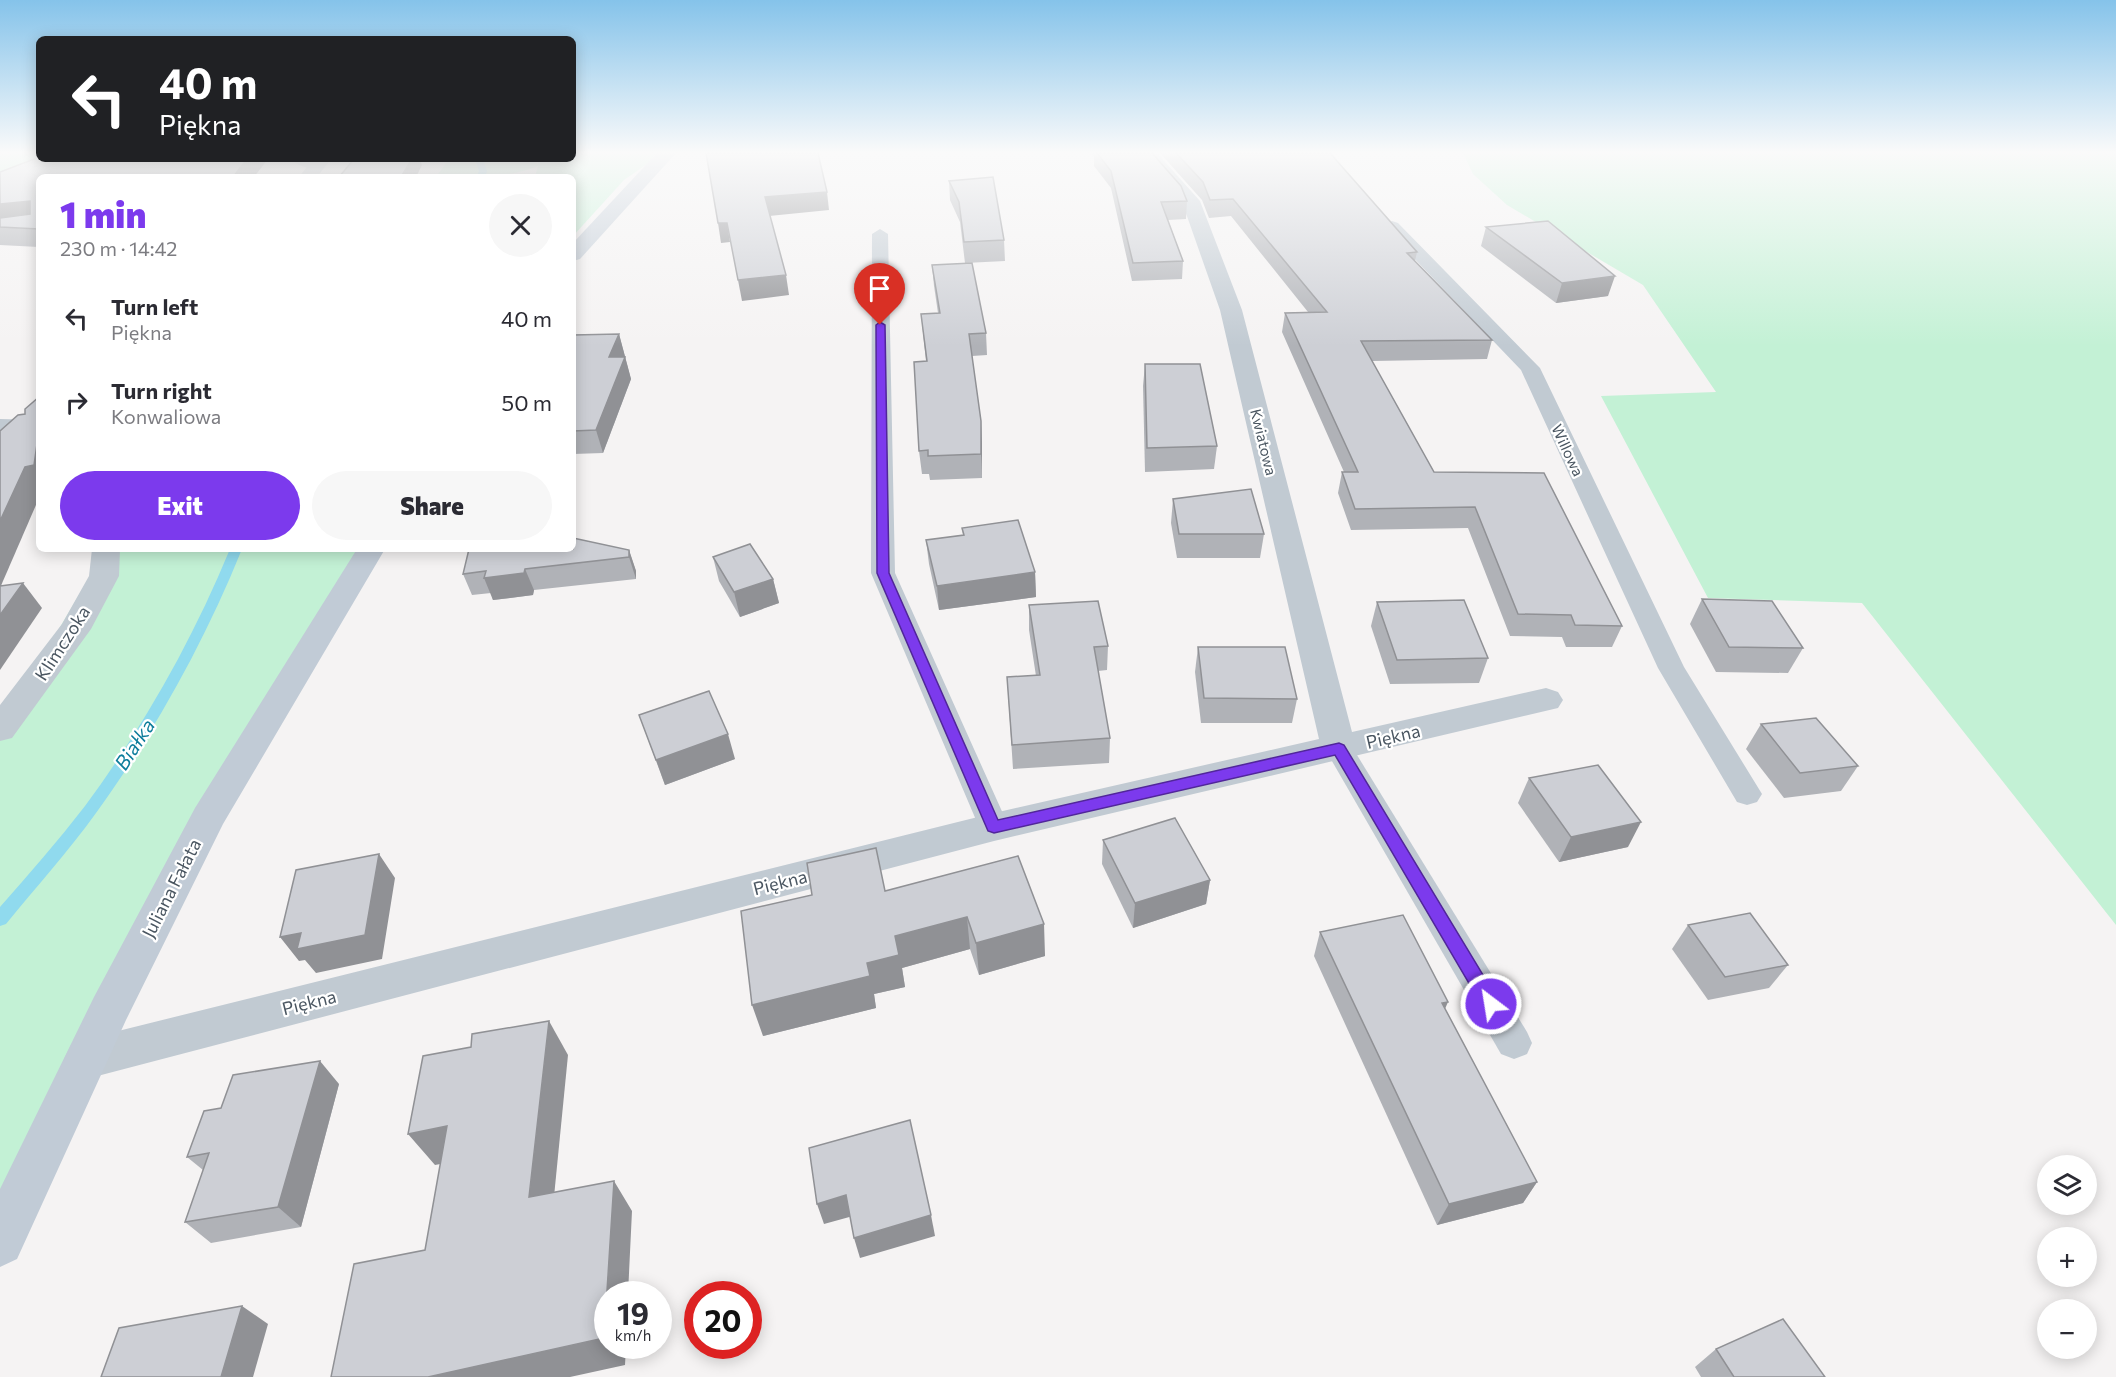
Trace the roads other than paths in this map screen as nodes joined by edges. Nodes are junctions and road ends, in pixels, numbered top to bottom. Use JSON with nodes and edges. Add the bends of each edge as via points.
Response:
{"nodes":[{"id":1,"x":608,"y":217,"type":"edge"},
{"id":2,"x":1197,"y":217,"type":"edge"},
{"id":3,"x":1384,"y":217,"type":"edge"},
{"id":4,"x":880,"y":234,"type":"dead end"},
{"id":5,"x":576,"y":252,"type":"edge"},
{"id":6,"x":0,"y":427,"type":"edge"},
{"id":7,"x":36,"y":428,"type":"edge"},
{"id":8,"x":106,"y":552,"type":"edge"},
{"id":9,"x":368,"y":552,"type":"edge"},
{"id":10,"x":1546,"y":700,"type":"dead end"},
{"id":11,"x":0,"y":728,"type":"edge"},
{"id":12,"x":1339,"y":749,"type":"junction"},
{"id":13,"x":1748,"y":794,"type":"dead end"},
{"id":14,"x":994,"y":827,"type":"junction"},
{"id":15,"x":1514,"y":1043,"type":"dead end"},
{"id":16,"x":86,"y":1059,"type":"junction"},
{"id":17,"x":0,"y":1242,"type":"edge"}],
"edges":[{"from":1,"to":5,"type":"street"},
{"from":2,"to":12,"type":"street","name":"Kwiatowa","via":[[1231,310]]},
{"from":3,"to":13,"type":"lane","name":"Willowa","via":[[1530,369],[1671,668]]},
{"from":4,"to":14,"type":"lane","via":[[883,573]]},
{"from":6,"to":7,"type":"street"},
{"from":8,"to":11,"type":"street","name":"Klimczoka","via":[[104,576],[75,629]]},
{"from":9,"to":16,"type":"street","name":"Juliana Fałata","via":[[208,818]]},
{"from":10,"to":12,"type":"street","name":"Piękna"},
{"from":12,"to":14,"type":"street","name":"Piękna"},
{"from":12,"to":15,"type":"lane"},
{"from":14,"to":16,"type":"street","name":"Piękna"},
{"from":16,"to":17,"type":"street","name":"Juliana Fałata"}]}
